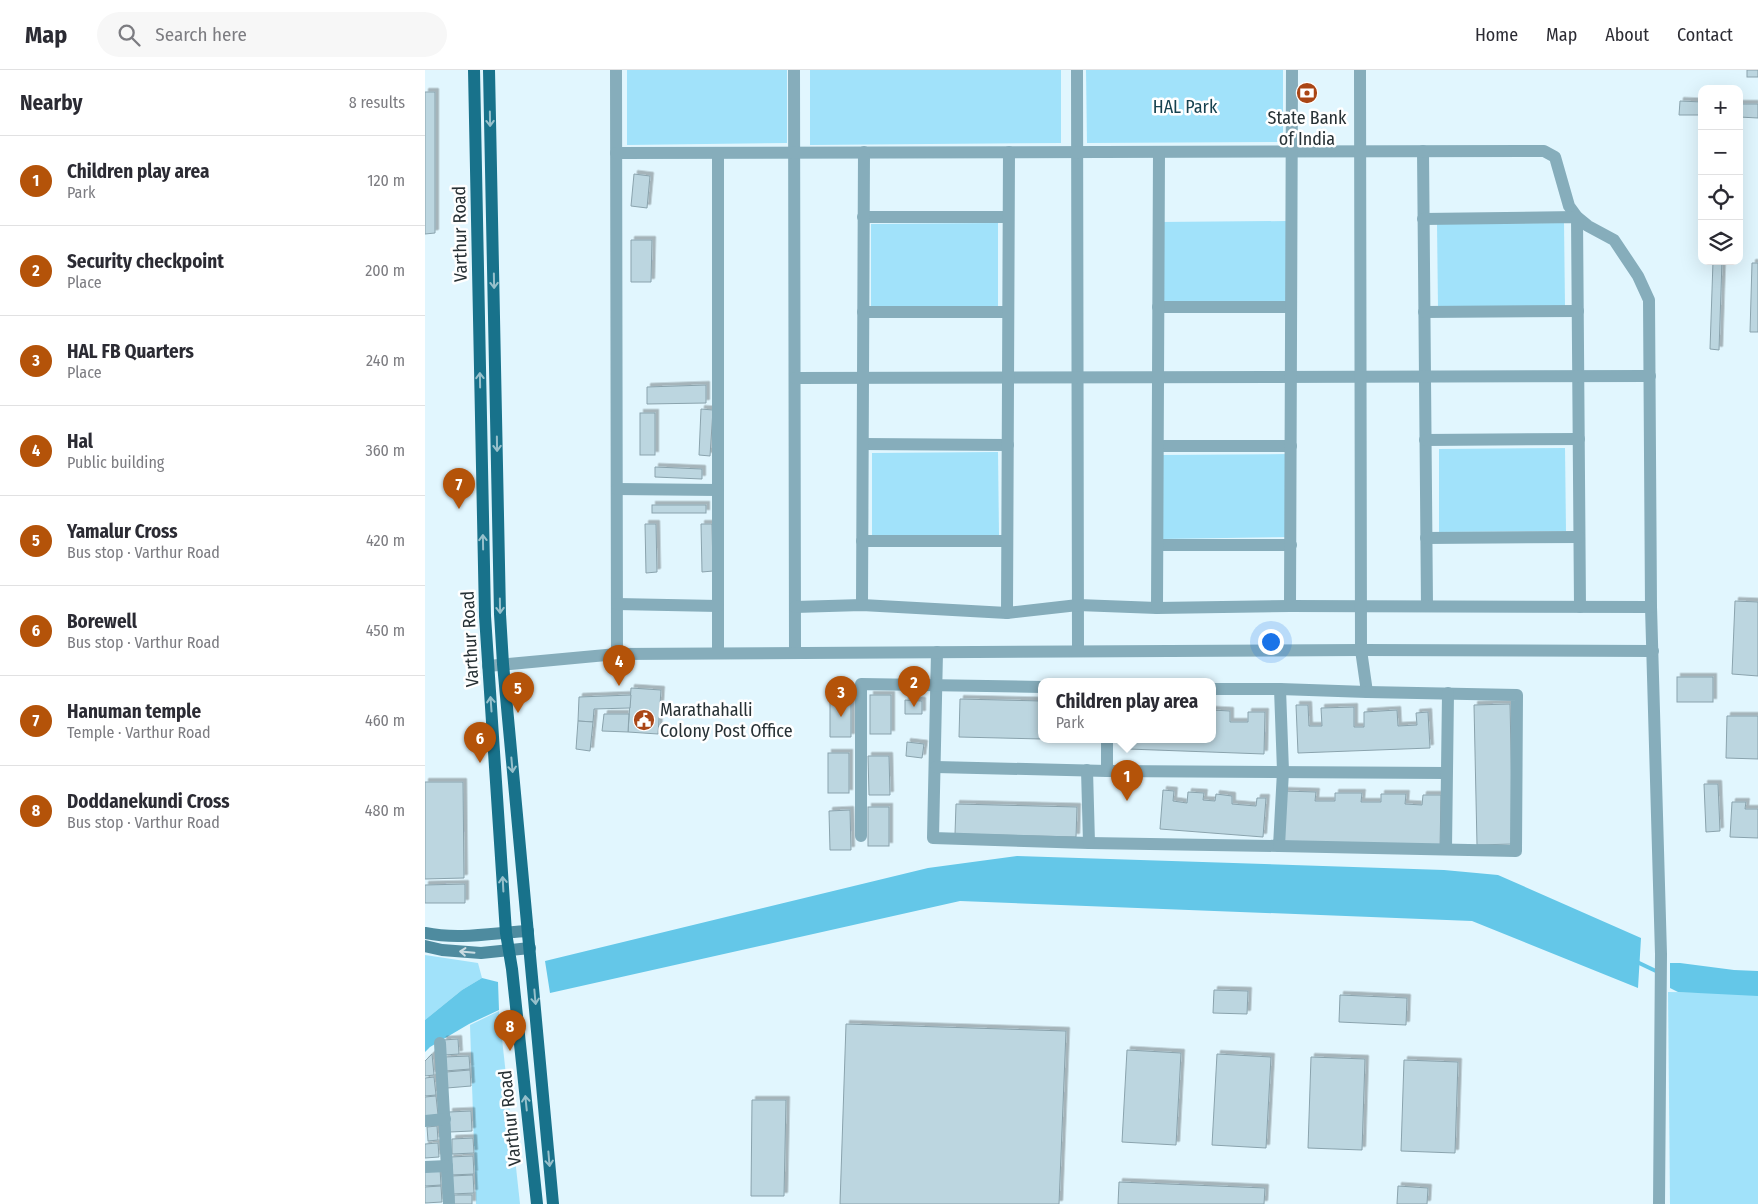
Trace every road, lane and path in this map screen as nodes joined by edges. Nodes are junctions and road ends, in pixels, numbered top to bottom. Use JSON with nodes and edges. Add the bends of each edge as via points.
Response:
{"nodes":[{"id":1,"x":474,"y":70,"type":"edge"},
{"id":2,"x":489,"y":70,"type":"edge"},
{"id":3,"x":616,"y":70,"type":"edge"},
{"id":4,"x":794,"y":70,"type":"edge"},
{"id":5,"x":1077,"y":70,"type":"edge"},
{"id":6,"x":1292,"y":70,"type":"edge"},
{"id":7,"x":1360,"y":70,"type":"edge"},
{"id":8,"x":1292,"y":151,"type":"junction"},
{"id":9,"x":1360,"y":151,"type":"junction"},
{"id":10,"x":1423,"y":151,"type":"junction"},
{"id":11,"x":794,"y":152,"type":"junction"},
{"id":12,"x":864,"y":152,"type":"junction"},
{"id":13,"x":1009,"y":152,"type":"junction"},
{"id":14,"x":1077,"y":152,"type":"junction"},
{"id":15,"x":1159,"y":152,"type":"junction"},
{"id":16,"x":616,"y":153,"type":"junction"},
{"id":17,"x":718,"y":153,"type":"junction"},
{"id":18,"x":863,"y":217,"type":"junction"},
{"id":19,"x":1008,"y":217,"type":"junction"},
{"id":20,"x":1577,"y":217,"type":"junction"},
{"id":21,"x":1423,"y":218,"type":"junction"},
{"id":22,"x":1158,"y":307,"type":"junction"},
{"id":23,"x":1291,"y":307,"type":"junction"},
{"id":24,"x":1578,"y":311,"type":"junction"},
{"id":25,"x":863,"y":312,"type":"junction"},
{"id":26,"x":1008,"y":312,"type":"junction"},
{"id":27,"x":1424,"y":312,"type":"junction"},
{"id":28,"x":1360,"y":376,"type":"junction"},
{"id":29,"x":1425,"y":376,"type":"junction"},
{"id":30,"x":1578,"y":376,"type":"junction"},
{"id":31,"x":1650,"y":376,"type":"junction"},
{"id":32,"x":1008,"y":377,"type":"junction"},
{"id":33,"x":1078,"y":377,"type":"junction"},
{"id":34,"x":1158,"y":377,"type":"junction"},
{"id":35,"x":1291,"y":377,"type":"junction"},
{"id":36,"x":795,"y":378,"type":"junction"},
{"id":37,"x":863,"y":378,"type":"junction"},
{"id":38,"x":1579,"y":439,"type":"junction"},
{"id":39,"x":1425,"y":440,"type":"junction"},
{"id":40,"x":863,"y":444,"type":"junction"},
{"id":41,"x":1008,"y":445,"type":"junction"},
{"id":42,"x":1158,"y":446,"type":"junction"},
{"id":43,"x":1291,"y":446,"type":"junction"},
{"id":44,"x":617,"y":489,"type":"junction"},
{"id":45,"x":718,"y":490,"type":"junction"},
{"id":46,"x":1579,"y":537,"type":"junction"},
{"id":47,"x":1426,"y":538,"type":"junction"},
{"id":48,"x":862,"y":541,"type":"junction"},
{"id":49,"x":1007,"y":541,"type":"junction"},
{"id":50,"x":1157,"y":545,"type":"junction"},
{"id":51,"x":1291,"y":545,"type":"junction"},
{"id":52,"x":617,"y":604,"type":"junction"},
{"id":53,"x":862,"y":605,"type":"junction"},
{"id":54,"x":1078,"y":605,"type":"junction"},
{"id":55,"x":718,"y":606,"type":"junction"},
{"id":56,"x":1291,"y":606,"type":"junction"},
{"id":57,"x":1360,"y":606,"type":"junction"},
{"id":58,"x":1427,"y":606,"type":"junction"},
{"id":59,"x":795,"y":607,"type":"junction"},
{"id":60,"x":1580,"y":607,"type":"junction"},
{"id":61,"x":1651,"y":607,"type":"junction"},
{"id":62,"x":1157,"y":608,"type":"junction"},
{"id":63,"x":1007,"y":613,"type":"junction"},
{"id":64,"x":1361,"y":650,"type":"junction"},
{"id":65,"x":1078,"y":651,"type":"junction"},
{"id":66,"x":1653,"y":651,"type":"junction"},
{"id":67,"x":795,"y":652,"type":"junction"},
{"id":68,"x":937,"y":652,"type":"junction"},
{"id":69,"x":719,"y":653,"type":"junction"},
{"id":70,"x":617,"y":654,"type":"junction"},
{"id":71,"x":503,"y":664,"type":"junction"},
{"id":72,"x":488,"y":666,"type":"junction"},
{"id":73,"x":937,"y":685,"type":"junction"},
{"id":74,"x":1038,"y":688,"type":"edge"},
{"id":75,"x":1216,"y":689,"type":"edge"},
{"id":76,"x":1280,"y":690,"type":"junction"},
{"id":77,"x":1367,"y":692,"type":"junction"},
{"id":78,"x":1448,"y":693,"type":"junction"},
{"id":79,"x":1107,"y":743,"type":"edge"},
{"id":80,"x":936,"y":767,"type":"junction"},
{"id":81,"x":1087,"y":770,"type":"junction"},
{"id":82,"x":1107,"y":771,"type":"junction"},
{"id":83,"x":1283,"y":771,"type":"junction"},
{"id":84,"x":1446,"y":773,"type":"junction"},
{"id":85,"x":861,"y":836,"type":"dead end"},
{"id":86,"x":1089,"y":843,"type":"junction"},
{"id":87,"x":1279,"y":846,"type":"junction"},
{"id":88,"x":1446,"y":849,"type":"junction"},
{"id":89,"x":528,"y":931,"type":"junction"},
{"id":90,"x":506,"y":932,"type":"junction"},
{"id":91,"x":425,"y":933,"type":"edge"},
{"id":92,"x":425,"y":946,"type":"edge"},
{"id":93,"x":530,"y":948,"type":"junction"},
{"id":94,"x":508,"y":950,"type":"junction"},
{"id":95,"x":440,"y":1043,"type":"dead end"},
{"id":96,"x":445,"y":1119,"type":"junction"},
{"id":97,"x":425,"y":1121,"type":"edge"},
{"id":98,"x":447,"y":1166,"type":"junction"},
{"id":99,"x":425,"y":1167,"type":"edge"},
{"id":100,"x":449,"y":1204,"type":"edge"},
{"id":101,"x":537,"y":1204,"type":"edge"},
{"id":102,"x":553,"y":1204,"type":"edge"},
{"id":103,"x":1659,"y":1204,"type":"edge"}],
"edges":[{"from":72,"to":1,"type":"main road","name":"Varthur Road","one_way":true},
{"from":2,"to":71,"type":"main road","name":"Varthur Road","one_way":true},
{"from":3,"to":16,"type":"street"},
{"from":4,"to":11,"type":"street"},
{"from":5,"to":14,"type":"street"},
{"from":6,"to":8,"type":"street"},
{"from":7,"to":9,"type":"street"},
{"from":8,"to":9,"type":"street"},
{"from":8,"to":15,"type":"street"},
{"from":8,"to":23,"type":"street"},
{"from":9,"to":10,"type":"street"},
{"from":9,"to":28,"type":"street"},
{"from":10,"to":20,"type":"street","via":[[1544,151],[1555,157],[1569,206]]},
{"from":10,"to":21,"type":"street"},
{"from":11,"to":12,"type":"street"},
{"from":11,"to":17,"type":"street"},
{"from":11,"to":36,"type":"street"},
{"from":12,"to":13,"type":"street"},
{"from":12,"to":18,"type":"street"},
{"from":13,"to":14,"type":"street"},
{"from":13,"to":19,"type":"street"},
{"from":14,"to":15,"type":"street"},
{"from":14,"to":33,"type":"street"},
{"from":15,"to":22,"type":"street"},
{"from":16,"to":17,"type":"street"},
{"from":16,"to":44,"type":"street"},
{"from":17,"to":45,"type":"street"},
{"from":18,"to":19,"type":"street"},
{"from":18,"to":25,"type":"street"},
{"from":19,"to":26,"type":"street"},
{"from":20,"to":21,"type":"street"},
{"from":20,"to":24,"type":"street"},
{"from":20,"to":31,"type":"street","via":[[1614,240],[1638,276],[1649,300]]},
{"from":21,"to":27,"type":"street"},
{"from":22,"to":23,"type":"street"},
{"from":22,"to":34,"type":"street"},
{"from":23,"to":35,"type":"street"},
{"from":24,"to":27,"type":"street"},
{"from":24,"to":30,"type":"street"},
{"from":25,"to":26,"type":"street"},
{"from":25,"to":37,"type":"street"},
{"from":26,"to":32,"type":"street"},
{"from":27,"to":29,"type":"street"},
{"from":28,"to":29,"type":"street"},
{"from":28,"to":35,"type":"street"},
{"from":28,"to":57,"type":"street"},
{"from":29,"to":30,"type":"street"},
{"from":29,"to":39,"type":"street"},
{"from":30,"to":31,"type":"street"},
{"from":30,"to":38,"type":"street"},
{"from":31,"to":61,"type":"street"},
{"from":32,"to":33,"type":"street"},
{"from":32,"to":37,"type":"street"},
{"from":32,"to":41,"type":"street"},
{"from":33,"to":34,"type":"street"},
{"from":33,"to":54,"type":"street"},
{"from":34,"to":35,"type":"street"},
{"from":34,"to":42,"type":"street"},
{"from":35,"to":43,"type":"street"},
{"from":36,"to":37,"type":"street"},
{"from":36,"to":59,"type":"street"},
{"from":37,"to":40,"type":"street"},
{"from":38,"to":39,"type":"street"},
{"from":38,"to":46,"type":"street"},
{"from":39,"to":47,"type":"street"},
{"from":40,"to":41,"type":"street"},
{"from":40,"to":48,"type":"street"},
{"from":41,"to":49,"type":"street"},
{"from":42,"to":43,"type":"street"},
{"from":42,"to":50,"type":"street"},
{"from":43,"to":51,"type":"street"},
{"from":44,"to":45,"type":"street"},
{"from":44,"to":52,"type":"street"},
{"from":45,"to":55,"type":"street"},
{"from":46,"to":47,"type":"street"},
{"from":46,"to":60,"type":"street"},
{"from":47,"to":58,"type":"street"},
{"from":48,"to":49,"type":"street"},
{"from":48,"to":53,"type":"street"},
{"from":49,"to":63,"type":"street"},
{"from":50,"to":51,"type":"street"},
{"from":50,"to":62,"type":"street"},
{"from":51,"to":56,"type":"street"},
{"from":52,"to":55,"type":"street"},
{"from":52,"to":70,"type":"street"},
{"from":53,"to":59,"type":"street"},
{"from":53,"to":63,"type":"street"},
{"from":54,"to":62,"type":"street"},
{"from":54,"to":63,"type":"street"},
{"from":54,"to":65,"type":"street"},
{"from":55,"to":69,"type":"street"},
{"from":56,"to":57,"type":"street"},
{"from":56,"to":62,"type":"street"},
{"from":57,"to":58,"type":"street"},
{"from":57,"to":64,"type":"street"},
{"from":58,"to":60,"type":"street"},
{"from":59,"to":67,"type":"street"},
{"from":60,"to":61,"type":"street"},
{"from":61,"to":66,"type":"street"},
{"from":64,"to":65,"type":"street"},
{"from":64,"to":66,"type":"street"},
{"from":64,"to":77,"type":"street"},
{"from":65,"to":68,"type":"street"},
{"from":66,"to":103,"type":"street","via":[[1661,954]]},
{"from":67,"to":68,"type":"street"},
{"from":67,"to":69,"type":"street"},
{"from":68,"to":73,"type":"street"},
{"from":69,"to":70,"type":"street"},
{"from":70,"to":71,"type":"street"},
{"from":71,"to":72,"type":"street"},
{"from":71,"to":89,"type":"main road","name":"Varthur Road","one_way":true},
{"from":90,"to":72,"type":"main road","name":"Varthur Road","one_way":true},
{"from":73,"to":74,"type":"street"},
{"from":73,"to":80,"type":"street"},
{"from":73,"to":85,"type":"street","via":[[861,684]]},
{"from":75,"to":76,"type":"street"},
{"from":76,"to":77,"type":"street"},
{"from":76,"to":83,"type":"street"},
{"from":77,"to":78,"type":"street"},
{"from":78,"to":84,"type":"street"},
{"from":78,"to":88,"type":"street","via":[[1517,695],[1516,842],[1515,851]]},
{"from":79,"to":82,"type":"street"},
{"from":80,"to":81,"type":"street"},
{"from":80,"to":86,"type":"street","via":[[933,838]]},
{"from":81,"to":82,"type":"street"},
{"from":81,"to":86,"type":"street"},
{"from":82,"to":83,"type":"street"},
{"from":83,"to":84,"type":"street"},
{"from":83,"to":87,"type":"street"},
{"from":84,"to":88,"type":"street"},
{"from":86,"to":87,"type":"street"},
{"from":87,"to":88,"type":"street"},
{"from":89,"to":90,"type":"street"},
{"from":89,"to":93,"type":"main road","name":"Varthur Road"},
{"from":90,"to":91,"type":"street","via":[[467,937]]},
{"from":90,"to":94,"type":"main road","name":"Varthur Road"},
{"from":94,"to":92,"type":"street","one_way":true,"via":[[481,953]]},
{"from":93,"to":94,"type":"street"},
{"from":93,"to":102,"type":"main road","name":"Varthur Road","one_way":true},
{"from":101,"to":94,"type":"main road","name":"Varthur Road","one_way":true},
{"from":95,"to":96,"type":"street"},
{"from":96,"to":97,"type":"street"},
{"from":96,"to":98,"type":"street"},
{"from":98,"to":99,"type":"street"},
{"from":98,"to":100,"type":"street"}]}
